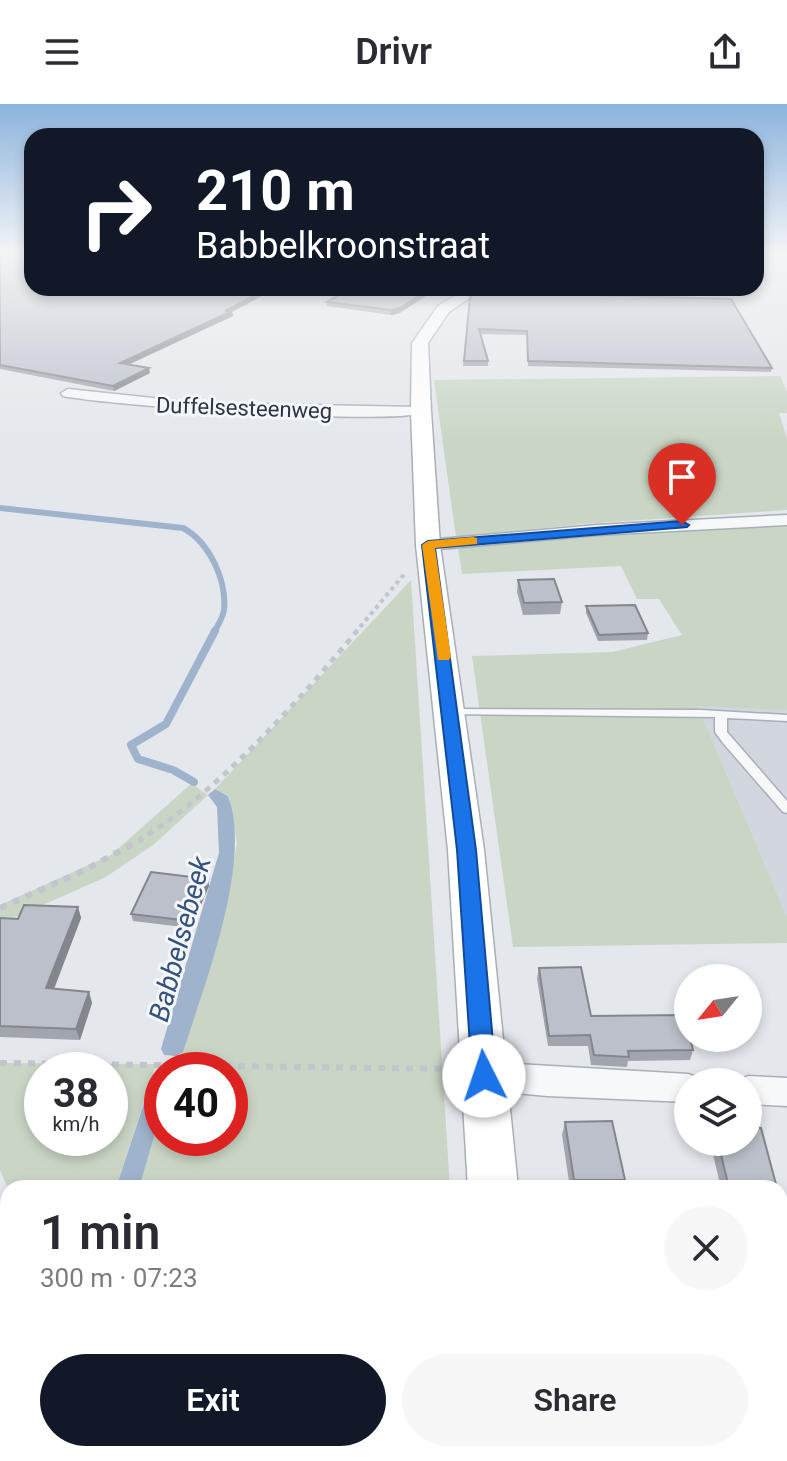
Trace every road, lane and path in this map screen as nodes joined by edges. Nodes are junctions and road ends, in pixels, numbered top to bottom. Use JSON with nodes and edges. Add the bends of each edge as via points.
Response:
{"nodes":[{"id":1,"x":439,"y":315,"type":"edge"},
{"id":2,"x":68,"y":393,"type":"dead end"},
{"id":3,"x":421,"y":411,"type":"junction"},
{"id":4,"x":787,"y":520,"type":"edge"},
{"id":5,"x":428,"y":545,"type":"junction"},
{"id":6,"x":450,"y":712,"type":"junction"},
{"id":7,"x":721,"y":714,"type":"junction"},
{"id":8,"x":787,"y":718,"type":"edge"},
{"id":9,"x":787,"y":809,"type":"edge"},
{"id":10,"x":0,"y":908,"type":"edge"},
{"id":11,"x":0,"y":1063,"type":"edge"},
{"id":12,"x":484,"y":1076,"type":"junction"},
{"id":13,"x":674,"y":1087,"type":"edge"},
{"id":14,"x":762,"y":1091,"type":"edge"},
{"id":15,"x":787,"y":1092,"type":"edge"},
{"id":16,"x":492,"y":1180,"type":"edge"}],
"edges":[{"from":1,"to":3,"type":"street","via":[[420,343]]},
{"from":2,"to":3,"type":"street","name":"Duffelsesteenweg","via":[[135,404],[260,412]]},
{"from":3,"to":5,"type":"street"},
{"from":4,"to":5,"type":"street"},
{"from":5,"to":6,"type":"street"},
{"from":5,"to":10,"type":"path","via":[[305,689],[160,826],[114,855]]},
{"from":6,"to":7,"type":"lane"},
{"from":6,"to":12,"type":"street"},
{"from":7,"to":8,"type":"lane"},
{"from":7,"to":9,"type":"lane","via":[[727,741]]},
{"from":11,"to":12,"type":"path","via":[[459,1069]]},
{"from":12,"to":13,"type":"street"},
{"from":12,"to":16,"type":"street"},
{"from":14,"to":15,"type":"street"}]}
